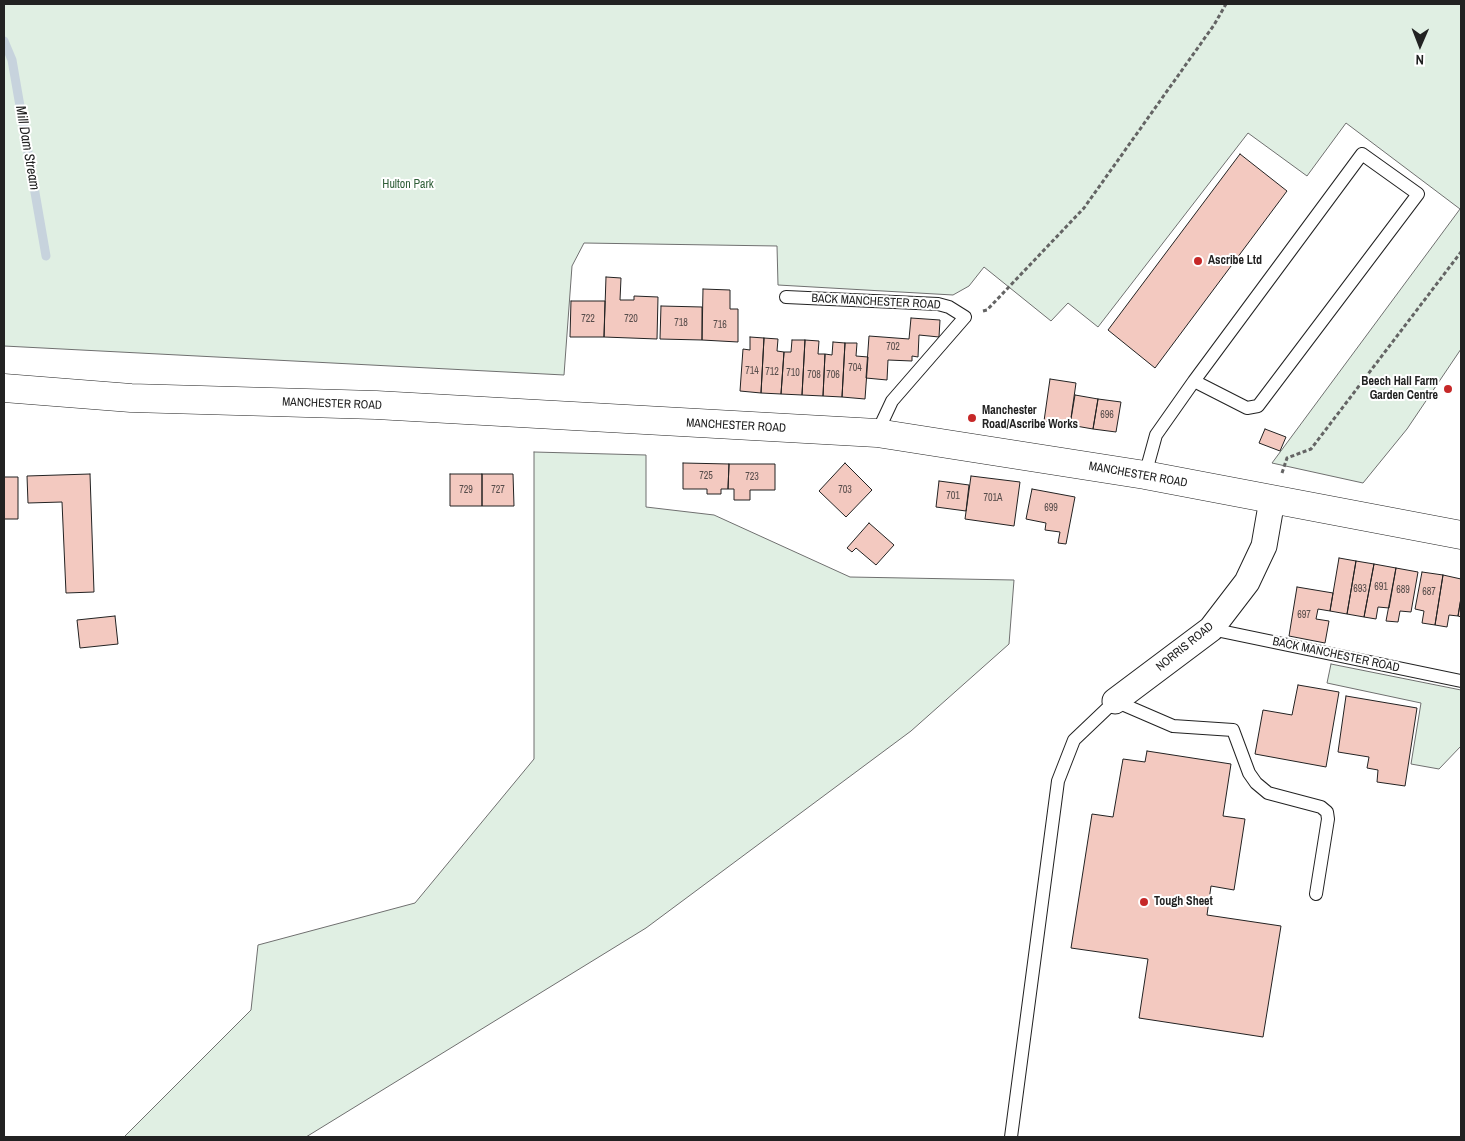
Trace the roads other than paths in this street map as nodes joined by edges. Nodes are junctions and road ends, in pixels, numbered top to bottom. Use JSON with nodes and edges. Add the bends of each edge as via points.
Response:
{"nodes":[{"id":1,"x":786,"y":297,"type":"dead end"},
{"id":2,"x":1194,"y":381,"type":"junction"},
{"id":3,"x":4,"y":388,"type":"edge"},
{"id":4,"x":877,"y":434,"type":"junction"},
{"id":5,"x":1145,"y":475,"type":"junction"},
{"id":6,"x":1272,"y":500,"type":"junction"},
{"id":7,"x":1461,"y":535,"type":"edge"},
{"id":8,"x":1210,"y":629,"type":"junction"},
{"id":9,"x":1461,"y":681,"type":"edge"},
{"id":10,"x":1115,"y":701,"type":"junction"},
{"id":11,"x":1316,"y":894,"type":"dead end"},
{"id":12,"x":1011,"y":1137,"type":"edge"}],
"edges":[{"from":1,"to":4,"type":"lane","name":"BACK MANCHESTER ROAD","via":[[938,304],[950,307],[965,317],[892,401]]},
{"from":2,"to":2,"type":"lane","via":[[1247,408],[1258,406],[1418,194],[1362,154]]},
{"from":2,"to":5,"type":"lane","via":[[1156,435]]},
{"from":3,"to":4,"type":"highway","name":"MANCHESTER ROAD","via":[[131,398],[376,405]]},
{"from":4,"to":5,"type":"highway","name":"MANCHESTER ROAD"},
{"from":5,"to":6,"type":"highway","name":"MANCHESTER ROAD"},
{"from":6,"to":7,"type":"highway","name":"MANCHESTER ROAD"},
{"from":6,"to":8,"type":"street","name":"NORRIS ROAD","via":[[1264,546],[1256,565],[1247,582]]},
{"from":8,"to":9,"type":"lane","name":"BACK MANCHESTER ROAD"},
{"from":8,"to":10,"type":"street","name":"NORRIS ROAD"},
{"from":10,"to":11,"type":"lane","via":[[1173,726],[1233,730],[1256,783],[1268,792],[1327,812]]},
{"from":10,"to":12,"type":"lane","via":[[1074,740],[1058,781]]}]}
